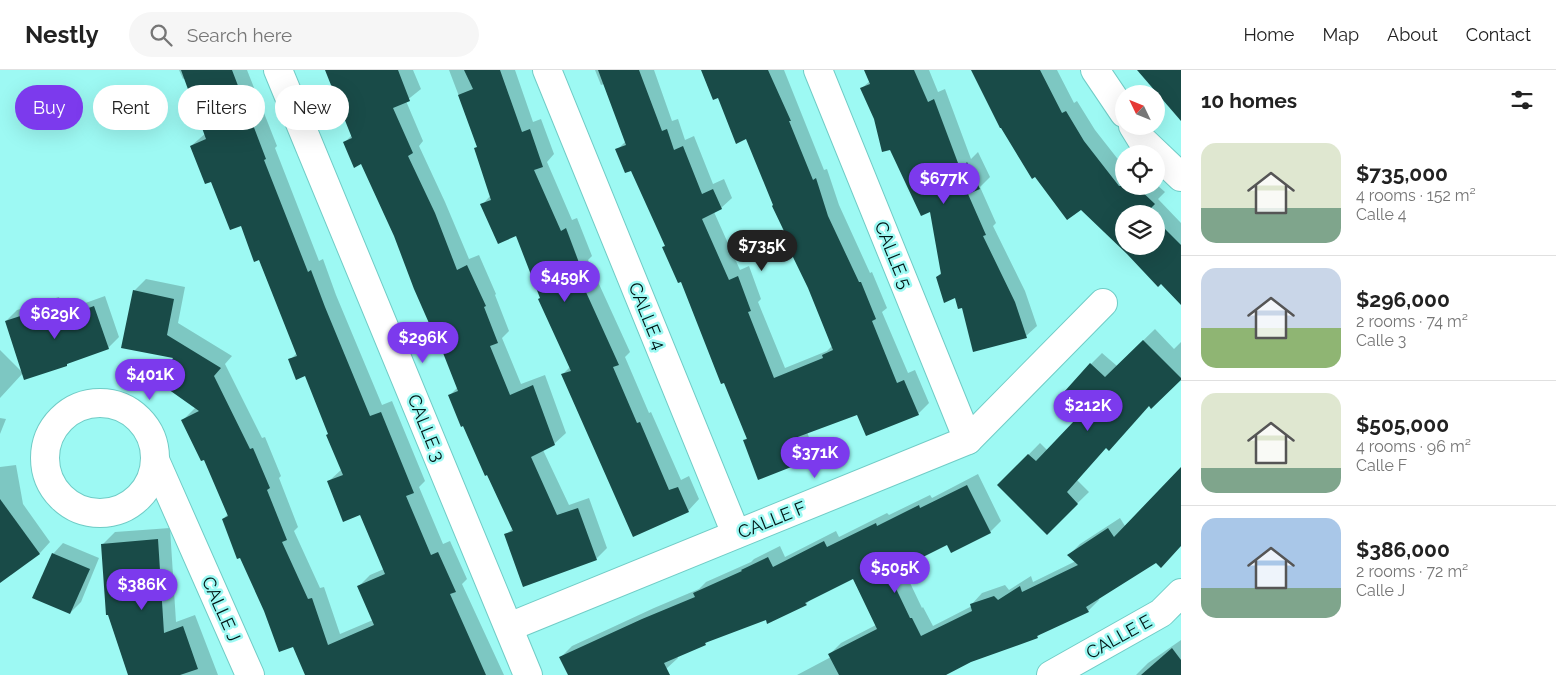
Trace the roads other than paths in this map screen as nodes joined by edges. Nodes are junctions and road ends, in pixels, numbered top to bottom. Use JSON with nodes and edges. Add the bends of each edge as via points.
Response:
{"nodes":[{"id":1,"x":278,"y":70,"type":"edge"},
{"id":2,"x":547,"y":70,"type":"edge"},
{"id":3,"x":818,"y":70,"type":"edge"},
{"id":4,"x":1095,"y":70,"type":"edge"},
{"id":5,"x":1115,"y":100,"type":"edge"},
{"id":6,"x":1139,"y":135,"type":"edge"},
{"id":7,"x":1181,"y":177,"type":"edge"},
{"id":8,"x":1103,"y":304,"type":"dead end"},
{"id":9,"x":968,"y":440,"type":"junction"},
{"id":10,"x":155,"y":460,"type":"junction"},
{"id":11,"x":736,"y":534,"type":"junction"},
{"id":12,"x":1181,"y":593,"type":"edge"},
{"id":13,"x":509,"y":627,"type":"junction"},
{"id":14,"x":250,"y":675,"type":"edge"},
{"id":15,"x":528,"y":675,"type":"edge"},
{"id":16,"x":1051,"y":675,"type":"edge"}],
"edges":[{"from":1,"to":13,"type":"street","name":"CALLE 3"},
{"from":2,"to":11,"type":"street","name":"CALLE 4"},
{"from":3,"to":9,"type":"street","name":"CALLE 5"},
{"from":4,"to":5,"type":"street"},
{"from":6,"to":7,"type":"street"},
{"from":8,"to":9,"type":"street","name":"CALLE F"},
{"from":9,"to":11,"type":"street","name":"CALLE F"},
{"from":10,"to":10,"type":"street","name":"CALLE J","via":[[153,441],[144,424],[130,411],[112,404],[93,403],[75,408],[59,420],[48,436],[44,453],[52,487],[63,500],[78,509],[95,513],[112,512],[141,494],[151,479]]},
{"from":10,"to":14,"type":"street","name":"CALLE J"},
{"from":11,"to":13,"type":"street","name":"CALLE F"},
{"from":12,"to":16,"type":"street","name":"CALLE E","via":[[1161,614]]},
{"from":13,"to":15,"type":"street","name":"CALLE 3"}]}
